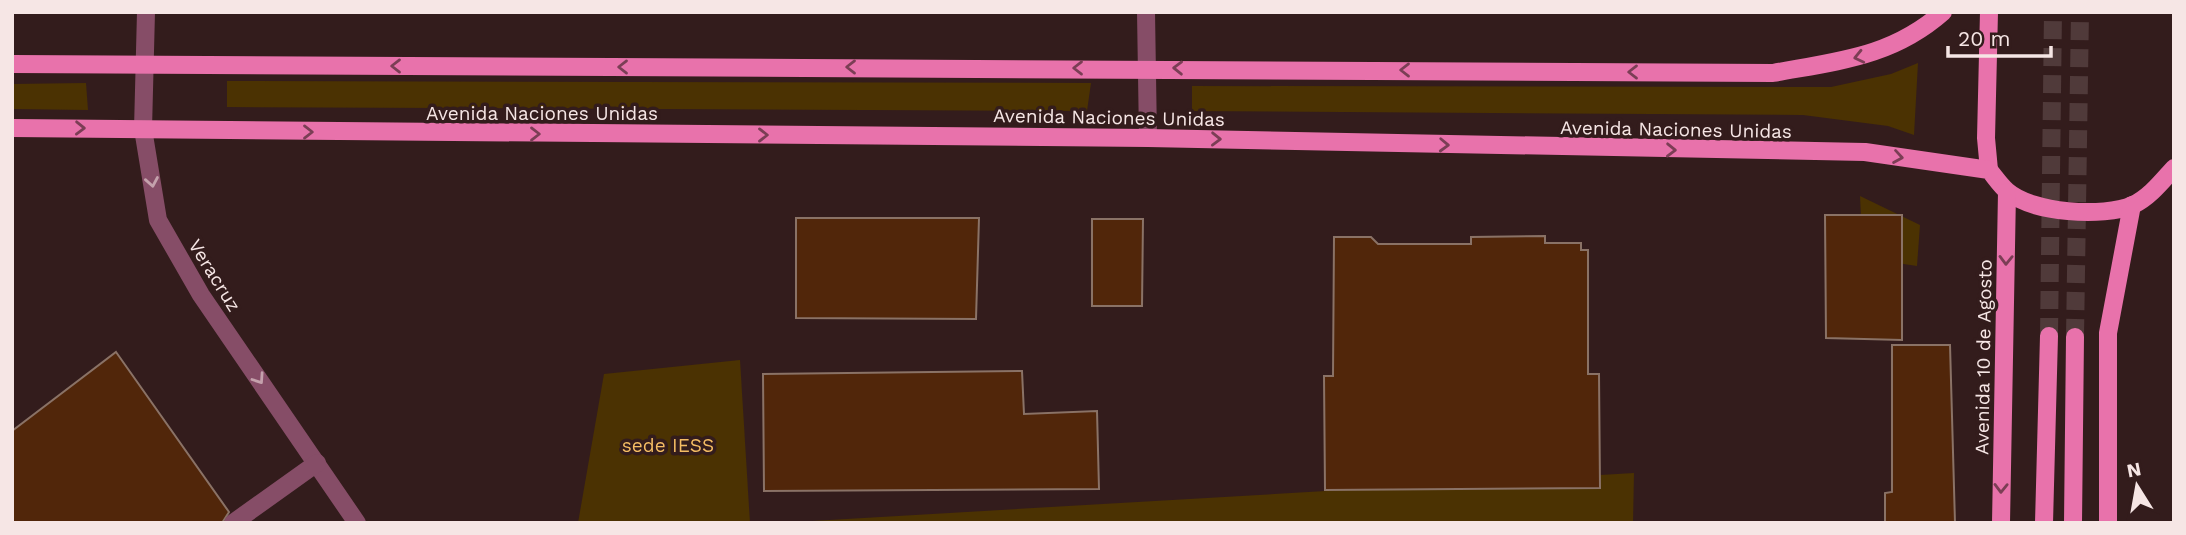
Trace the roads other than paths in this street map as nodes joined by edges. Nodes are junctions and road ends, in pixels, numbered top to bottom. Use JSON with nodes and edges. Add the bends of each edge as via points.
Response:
{"nodes":[{"id":1,"x":146,"y":12,"type":"edge"},
{"id":2,"x":1146,"y":12,"type":"edge"},
{"id":3,"x":1943,"y":12,"type":"edge"},
{"id":4,"x":1989,"y":12,"type":"edge"},
{"id":5,"x":12,"y":64,"type":"edge"},
{"id":6,"x":143,"y":65,"type":"junction"},
{"id":7,"x":1147,"y":68,"type":"junction"},
{"id":8,"x":12,"y":128,"type":"edge"},
{"id":9,"x":143,"y":129,"type":"junction"},
{"id":10,"x":1148,"y":138,"type":"junction"},
{"id":11,"x":2174,"y":168,"type":"edge"},
{"id":12,"x":1989,"y":170,"type":"junction"},
{"id":13,"x":2007,"y":192,"type":"junction"},
{"id":14,"x":2132,"y":205,"type":"junction"},
{"id":15,"x":2049,"y":336,"type":"tunnel mouth"},
{"id":16,"x":2075,"y":337,"type":"tunnel mouth"},
{"id":17,"x":317,"y":463,"type":"junction"},
{"id":18,"x":233,"y":523,"type":"edge"},
{"id":19,"x":357,"y":523,"type":"edge"},
{"id":20,"x":2001,"y":523,"type":"edge"},
{"id":21,"x":2044,"y":523,"type":"edge"},
{"id":22,"x":2073,"y":523,"type":"edge"},
{"id":23,"x":2108,"y":523,"type":"edge"}],
"edges":[{"from":1,"to":6,"type":"street","name":"Veracruz"},
{"from":2,"to":7,"type":"street"},
{"from":3,"to":7,"type":"main road","one_way":true,"via":[[1892,48],[1773,73]]},
{"from":4,"to":12,"type":"main road"},
{"from":5,"to":6,"type":"main road"},
{"from":7,"to":6,"type":"main road","one_way":true},
{"from":6,"to":9,"type":"street","name":"Veracruz"},
{"from":7,"to":10,"type":"street"},
{"from":8,"to":9,"type":"main road","name":"Avenida Naciones Unidas","one_way":true},
{"from":9,"to":10,"type":"main road","name":"Avenida Naciones Unidas","one_way":true},
{"from":9,"to":17,"type":"street","name":"Veracruz","one_way":true,"via":[[158,220],[201,295]]},
{"from":10,"to":12,"type":"main road","name":"Avenida Naciones Unidas","one_way":true,"via":[[1865,152]]},
{"from":11,"to":14,"type":"main road","via":[[2150,194]]},
{"from":12,"to":13,"type":"main road"},
{"from":13,"to":14,"type":"main road","via":[[2038,208],[2101,212]]},
{"from":13,"to":20,"type":"main road","name":"Avenida 10 de Agosto","one_way":true},
{"from":14,"to":23,"type":"main road","via":[[2108,333]]},
{"from":15,"to":21,"type":"main road"},
{"from":16,"to":22,"type":"main road"},
{"from":17,"to":18,"type":"street"},
{"from":17,"to":19,"type":"street","name":"Veracruz"}]}
